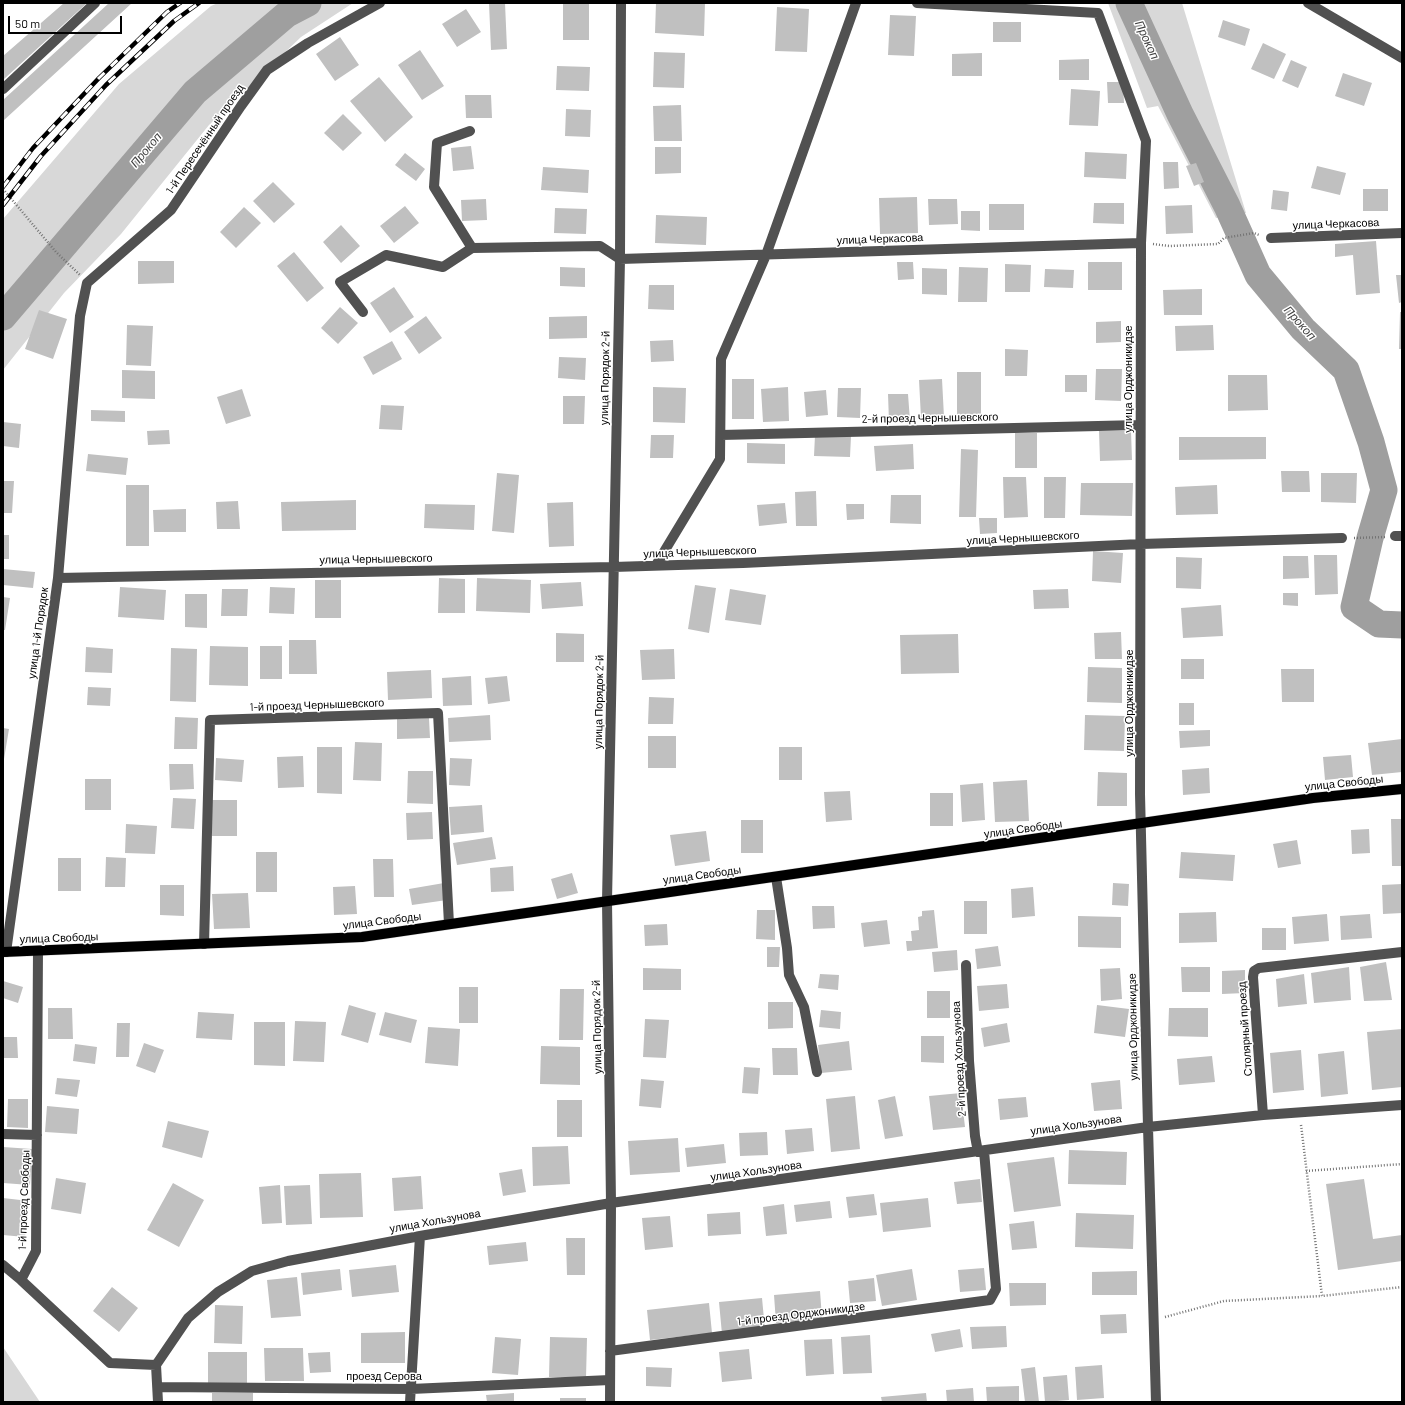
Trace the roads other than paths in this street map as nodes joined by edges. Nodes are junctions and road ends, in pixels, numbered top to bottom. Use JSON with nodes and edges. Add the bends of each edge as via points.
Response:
{"nodes":[{"id":1,"x":95,"y":3,"type":"edge"},
{"id":2,"x":380,"y":3,"type":"edge"},
{"id":3,"x":621,"y":3,"type":"edge"},
{"id":4,"x":856,"y":3,"type":"edge"},
{"id":5,"x":917,"y":3,"type":"edge"},
{"id":6,"x":1308,"y":3,"type":"edge"},
{"id":7,"x":1402,"y":58,"type":"edge"},
{"id":8,"x":3,"y":89,"type":"edge"},
{"id":9,"x":470,"y":131,"type":"dead end"},
{"id":10,"x":1402,"y":233,"type":"edge"},
{"id":11,"x":1271,"y":238,"type":"dead end"},
{"id":12,"x":1141,"y":243,"type":"junction"},
{"id":13,"x":472,"y":248,"type":"junction"},
{"id":14,"x":766,"y":255,"type":"junction"},
{"id":15,"x":620,"y":259,"type":"junction"},
{"id":16,"x":362,"y":312,"type":"dead end"},
{"id":17,"x":80,"y":316,"type":"joint"},
{"id":18,"x":1140,"y":425,"type":"junction"},
{"id":19,"x":721,"y":435,"type":"junction"},
{"id":20,"x":1342,"y":538,"type":"road end"},
{"id":21,"x":1141,"y":544,"type":"junction"},
{"id":22,"x":656,"y":565,"type":"junction"},
{"id":23,"x":613,"y":567,"type":"junction"},
{"id":24,"x":58,"y":578,"type":"junction"},
{"id":25,"x":1402,"y":789,"type":"edge"},
{"id":26,"x":1141,"y":823,"type":"junction"},
{"id":27,"x":776,"y":877,"type":"junction"},
{"id":28,"x":607,"y":901,"type":"junction"},
{"id":29,"x":449,"y":924,"type":"junction"},
{"id":30,"x":204,"y":944,"type":"junction"},
{"id":31,"x":38,"y":951,"type":"junction"},
{"id":32,"x":5,"y":952,"type":"edge"},
{"id":33,"x":1402,"y":952,"type":"edge"},
{"id":34,"x":966,"y":965,"type":"dead end"},
{"id":35,"x":817,"y":1072,"type":"dead end"},
{"id":36,"x":1402,"y":1104,"type":"edge"},
{"id":37,"x":1263,"y":1115,"type":"junction"},
{"id":38,"x":1148,"y":1127,"type":"junction"},
{"id":39,"x":3,"y":1134,"type":"edge"},
{"id":40,"x":37,"y":1135,"type":"junction"},
{"id":41,"x":981,"y":1152,"type":"junction"},
{"id":42,"x":611,"y":1203,"type":"junction"},
{"id":43,"x":420,"y":1236,"type":"junction"},
{"id":44,"x":3,"y":1265,"type":"edge"},
{"id":45,"x":21,"y":1280,"type":"junction"},
{"id":46,"x":993,"y":1297,"type":"joint"},
{"id":47,"x":610,"y":1351,"type":"junction"},
{"id":48,"x":156,"y":1365,"type":"junction"},
{"id":49,"x":610,"y":1380,"type":"junction"},
{"id":50,"x":158,"y":1387,"type":"junction"},
{"id":51,"x":412,"y":1389,"type":"junction"},
{"id":52,"x":158,"y":1402,"type":"edge"},
{"id":53,"x":410,"y":1402,"type":"edge"},
{"id":54,"x":610,"y":1402,"type":"edge"},
{"id":55,"x":1156,"y":1402,"type":"edge"}],
"edges":[{"from":1,"to":8,"type":"street"},
{"from":2,"to":17,"type":"street","name":"1-й Пересечённый проезд","via":[[308,43],[267,70],[171,210],[87,283]]},
{"from":3,"to":15,"type":"street","name":"улица Порядок 2-й"},
{"from":4,"to":14,"type":"street"},
{"from":5,"to":12,"type":"street","name":"улица Орджоникидзе","via":[[1098,13],[1146,141]]},
{"from":6,"to":7,"type":"street"},
{"from":9,"to":13,"type":"street","via":[[437,143],[434,187]]},
{"from":10,"to":11,"type":"street","name":"улица Черкасова"},
{"from":12,"to":14,"type":"street","name":"улица Черкасова"},
{"from":12,"to":18,"type":"street","name":"улица Орджоникидзе"},
{"from":13,"to":15,"type":"street","via":[[600,246]]},
{"from":13,"to":16,"type":"street","via":[[443,267],[386,255],[340,282]]},
{"from":14,"to":15,"type":"street","name":"улица Черкасова"},
{"from":14,"to":19,"type":"street","via":[[721,359]]},
{"from":15,"to":23,"type":"street","name":"улица Порядок 2-й"},
{"from":17,"to":24,"type":"street","name":"улица 1-й Порядок"},
{"from":18,"to":19,"type":"street","name":"2-й проезд Чернышевского"},
{"from":18,"to":21,"type":"street","name":"улица Орджоникидзе"},
{"from":19,"to":22,"type":"street","via":[[720,459]]},
{"from":20,"to":21,"type":"street","name":"улица Чернышевского"},
{"from":21,"to":22,"type":"street","name":"улица Чернышевского"},
{"from":21,"to":26,"type":"street","name":"улица Орджоникидзе"},
{"from":22,"to":23,"type":"street","name":"улица Чернышевского"},
{"from":23,"to":24,"type":"street","name":"улица Чернышевского"},
{"from":23,"to":28,"type":"street","name":"улица Порядок 2-й"},
{"from":24,"to":32,"type":"street","name":"улица 1-й Порядок"},
{"from":25,"to":26,"type":"main road","name":"улица Свободы","via":[[1313,798]]},
{"from":26,"to":27,"type":"main road","name":"улица Свободы"},
{"from":26,"to":38,"type":"street","name":"улица Орджоникидзе"},
{"from":27,"to":28,"type":"main road","name":"улица Свободы"},
{"from":27,"to":35,"type":"street","via":[[789,975],[804,1007]]},
{"from":28,"to":29,"type":"main road","name":"улица Свободы"},
{"from":28,"to":42,"type":"street","name":"улица Порядок 2-й"},
{"from":29,"to":30,"type":"main road","name":"улица Свободы","via":[[362,937]]},
{"from":29,"to":30,"type":"street","name":"1-й проезд Чернышевского","via":[[438,713],[210,720]]},
{"from":30,"to":31,"type":"main road","name":"улица Свободы"},
{"from":31,"to":32,"type":"main road","name":"улица Свободы"},
{"from":31,"to":40,"type":"street","name":"1-й проезд Свободы"},
{"from":33,"to":37,"type":"street","name":"Столярный проезд","via":[[1259,968],[1254,971],[1252,977]]},
{"from":34,"to":41,"type":"street","name":"2-й проезд Хользунова","via":[[969,1061],[975,1136]]},
{"from":36,"to":37,"type":"street","name":"улица Хользунова"},
{"from":37,"to":38,"type":"street","name":"улица Хользунова"},
{"from":38,"to":41,"type":"street","name":"улица Хользунова"},
{"from":38,"to":55,"type":"street","name":"улица Орджоникидзе"},
{"from":39,"to":40,"type":"street"},
{"from":40,"to":45,"type":"street","name":"1-й проезд Свободы","via":[[36,1251]]},
{"from":41,"to":42,"type":"street","name":"улица Хользунова"},
{"from":41,"to":46,"type":"street","name":"2-й проезд Хользунова","via":[[996,1289]]},
{"from":42,"to":43,"type":"street","name":"улица Хользунова"},
{"from":42,"to":47,"type":"street","name":"улица Порядок 2-й"},
{"from":43,"to":48,"type":"street","name":"улица Хользунова","via":[[288,1261],[252,1271],[218,1292],[188,1318]]},
{"from":43,"to":51,"type":"street"},
{"from":44,"to":45,"type":"street"},
{"from":45,"to":48,"type":"street","via":[[110,1363]]},
{"from":46,"to":47,"type":"street","name":"1-й проезд Орджоникидзе","via":[[984,1302]]},
{"from":47,"to":49,"type":"street","name":"улица Порядок 2-й"},
{"from":48,"to":50,"type":"street"},
{"from":49,"to":51,"type":"street","name":"проезд Серова"},
{"from":49,"to":54,"type":"street","name":"улица Порядок 2-й"},
{"from":50,"to":51,"type":"street","name":"проезд Серова"},
{"from":50,"to":52,"type":"street"},
{"from":51,"to":53,"type":"street"}]}
